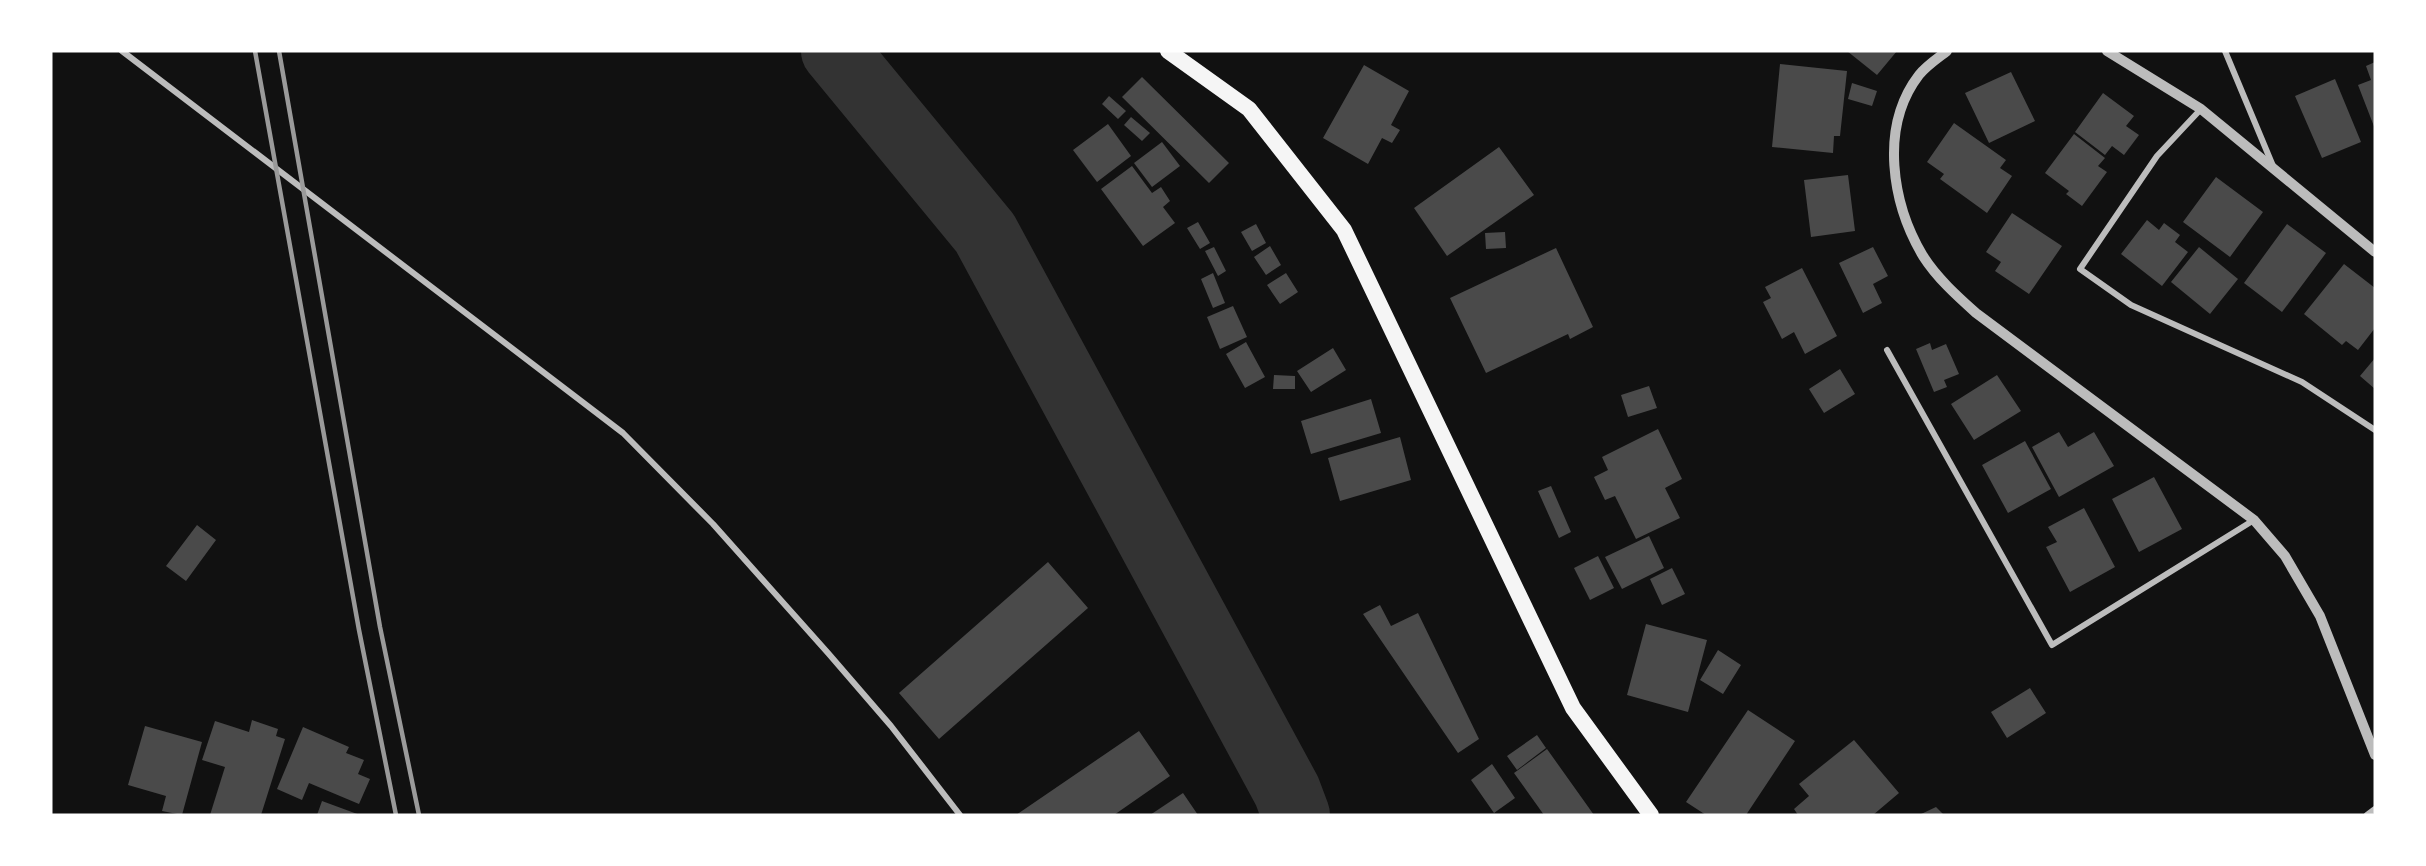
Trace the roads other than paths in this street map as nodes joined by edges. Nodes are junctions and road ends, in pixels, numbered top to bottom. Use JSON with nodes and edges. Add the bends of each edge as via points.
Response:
{"nodes":[{"id":1,"x":122,"y":51,"type":"edge"},
{"id":2,"x":1168,"y":51,"type":"edge"},
{"id":3,"x":1947,"y":51,"type":"edge"},
{"id":4,"x":2107,"y":51,"type":"edge"},
{"id":5,"x":2225,"y":51,"type":"edge"},
{"id":6,"x":2201,"y":109,"type":"junction"},
{"id":7,"x":2276,"y":172,"type":"junction"},
{"id":8,"x":2375,"y":252,"type":"edge"},
{"id":9,"x":1887,"y":350,"type":"dead end"},
{"id":10,"x":2375,"y":430,"type":"edge"},
{"id":11,"x":2254,"y":520,"type":"junction"},
{"id":12,"x":2375,"y":755,"type":"edge"},
{"id":13,"x":2375,"y":809,"type":"edge"},
{"id":14,"x":960,"y":815,"type":"edge"},
{"id":15,"x":1651,"y":815,"type":"edge"},
{"id":16,"x":2367,"y":815,"type":"edge"}],
"edges":[{"from":1,"to":14,"type":"street","via":[[623,433],[713,524],[828,653]]},
{"from":2,"to":15,"type":"highway","via":[[1249,109],[1344,230],[1573,708]]},
{"from":3,"to":11,"type":"street","via":[[1920,75],[1905,103],[1896,134],[1895,175],[1903,215],[1924,257],[1976,313]]},
{"from":4,"to":6,"type":"street"},
{"from":5,"to":7,"type":"street"},
{"from":6,"to":7,"type":"street"},
{"from":6,"to":10,"type":"street","via":[[2157,156],[2080,269],[2131,305],[2302,382]]},
{"from":7,"to":8,"type":"street"},
{"from":9,"to":11,"type":"street","via":[[2052,645]]},
{"from":11,"to":12,"type":"street","via":[[2285,556],[2320,616]]},
{"from":13,"to":16,"type":"street"}]}
